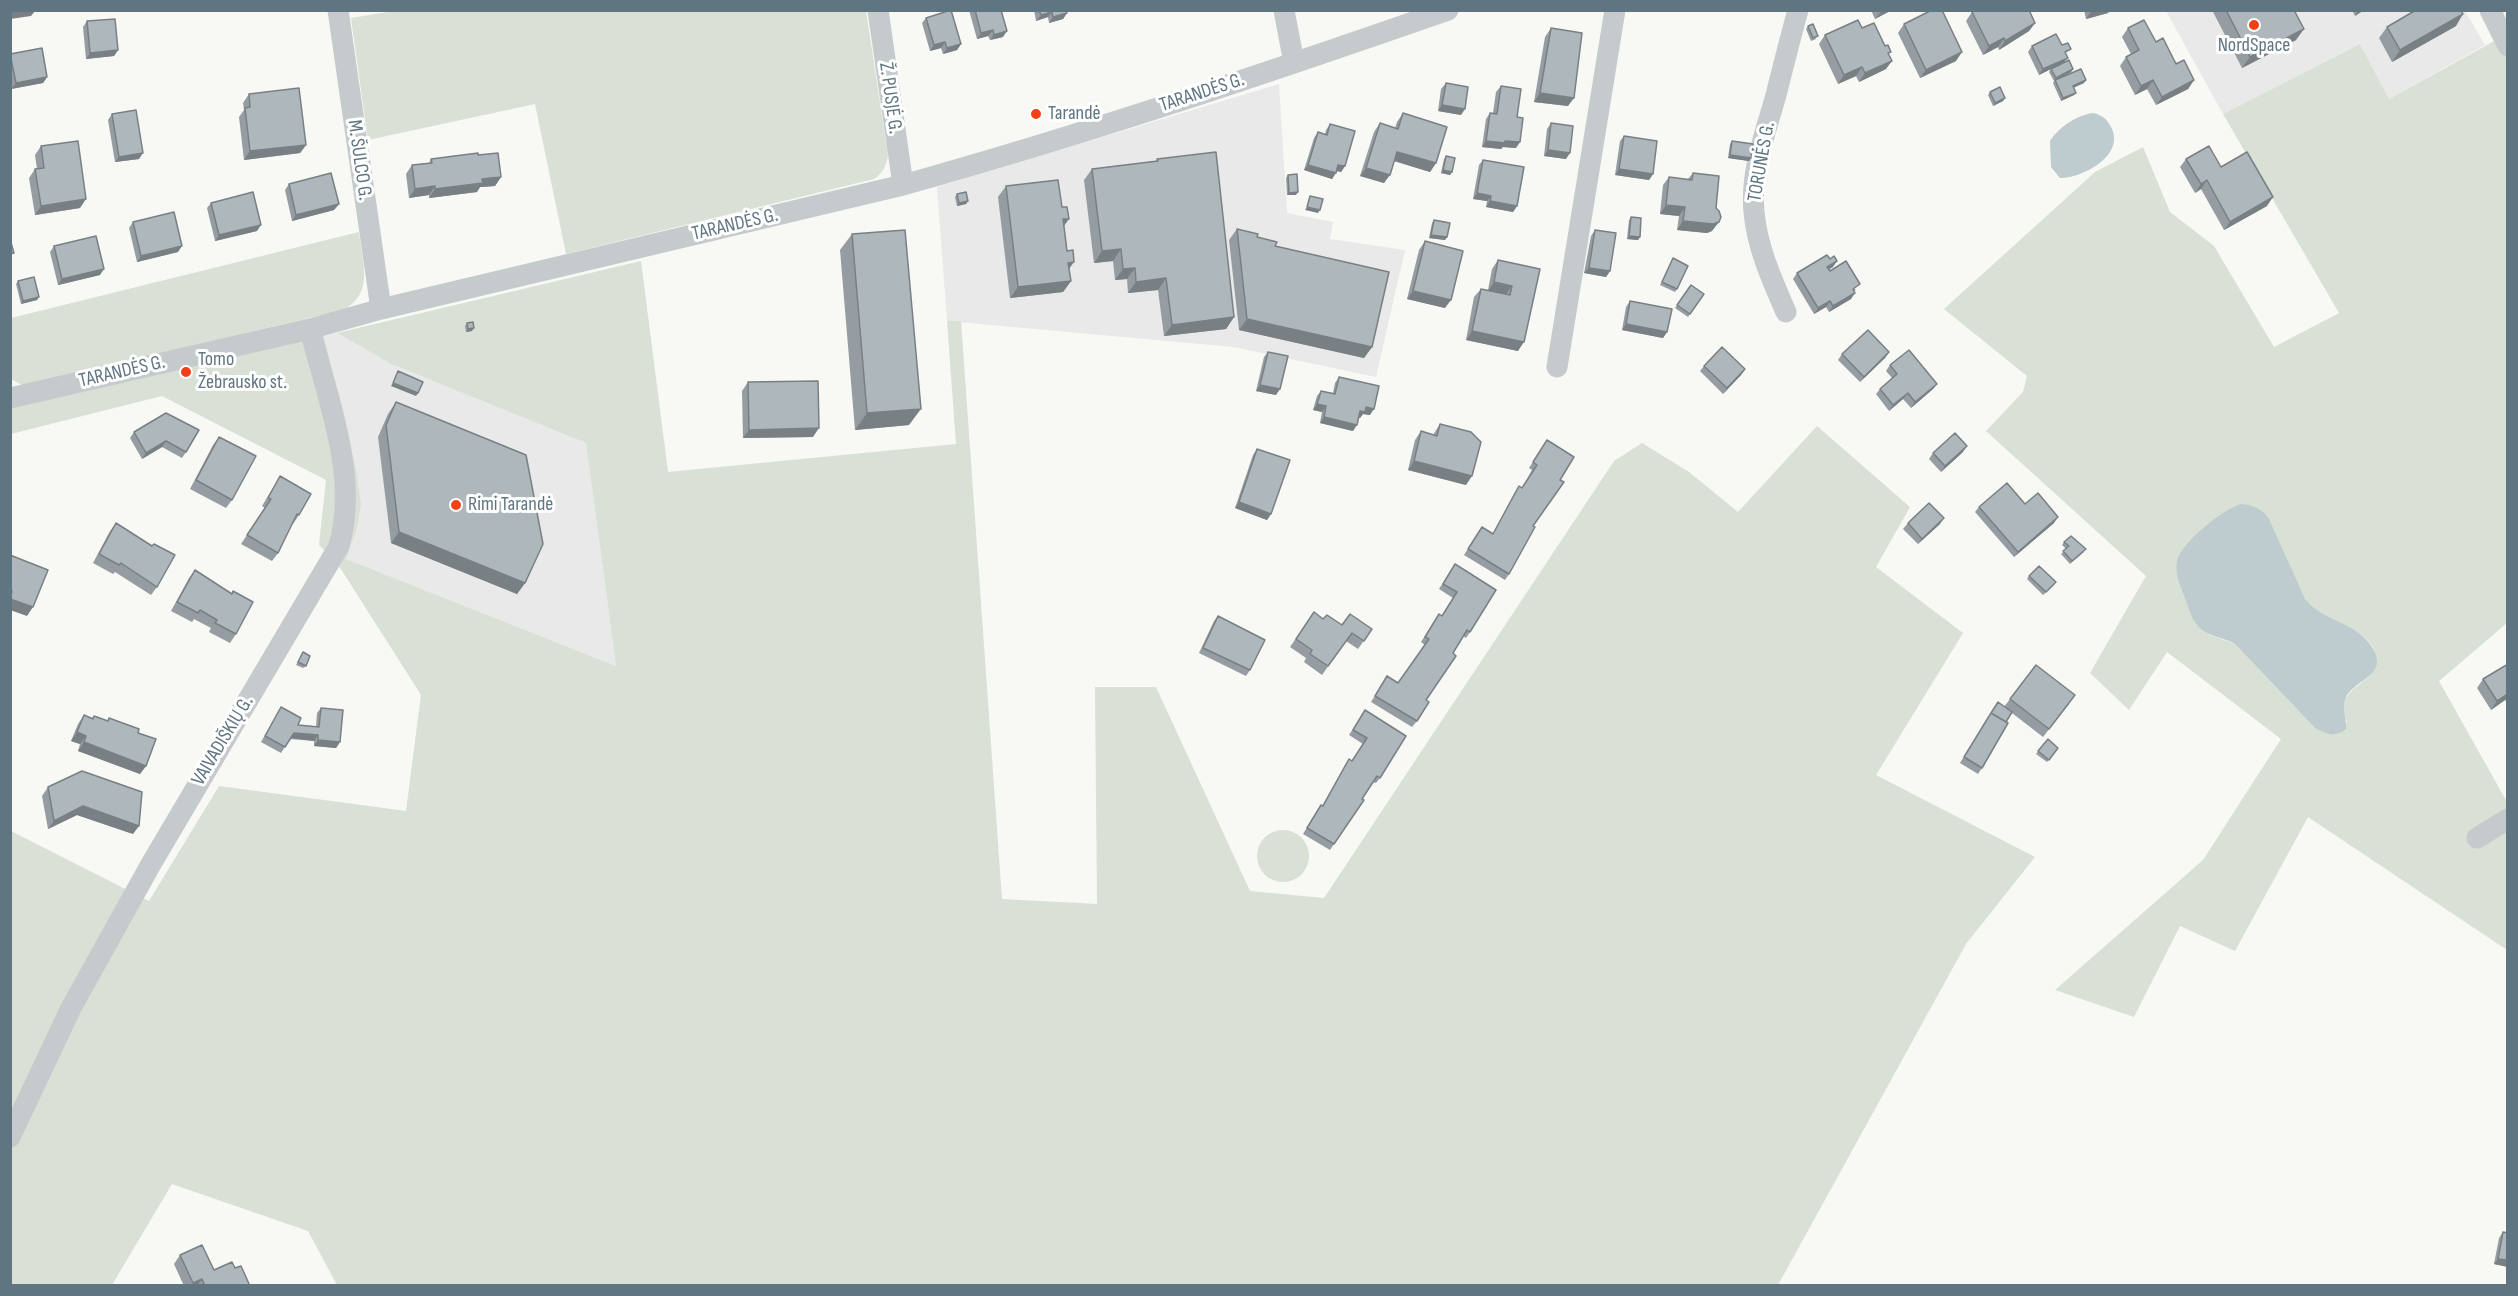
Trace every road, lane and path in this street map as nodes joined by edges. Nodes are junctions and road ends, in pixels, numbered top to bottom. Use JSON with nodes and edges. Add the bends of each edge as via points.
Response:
{"nodes":[{"id":1,"x":338,"y":10,"type":"edge"},
{"id":2,"x":878,"y":10,"type":"edge"},
{"id":3,"x":1284,"y":10,"type":"edge"},
{"id":4,"x":1448,"y":10,"type":"edge"},
{"id":5,"x":1615,"y":10,"type":"edge"},
{"id":6,"x":1798,"y":10,"type":"edge"},
{"id":7,"x":2490,"y":10,"type":"edge"},
{"id":8,"x":2508,"y":46,"type":"edge"},
{"id":9,"x":1294,"y":63,"type":"junction"},
{"id":10,"x":903,"y":185,"type":"junction"},
{"id":11,"x":381,"y":309,"type":"junction"},
{"id":12,"x":1786,"y":312,"type":"dead end"},
{"id":13,"x":310,"y":328,"type":"junction"},
{"id":14,"x":1557,"y":367,"type":"dead end"},
{"id":15,"x":10,"y":398,"type":"edge"},
{"id":16,"x":2508,"y":819,"type":"edge"},
{"id":17,"x":2477,"y":838,"type":"dead end"},
{"id":18,"x":10,"y":1137,"type":"edge"}],
"edges":[{"from":1,"to":11,"type":"street","name":"M. ŠULCO G."},
{"from":2,"to":10,"type":"street","name":"Ž. PUSJĖ G."},
{"from":3,"to":9,"type":"street"},
{"from":4,"to":9,"type":"street","name":"TARANDĖS G."},
{"from":5,"to":14,"type":"street"},
{"from":6,"to":12,"type":"street","name":"TORUNĖS G.","via":[[1755,183],[1756,230]]},
{"from":7,"to":8,"type":"street"},
{"from":9,"to":10,"type":"street","name":"TARANDĖS G."},
{"from":10,"to":11,"type":"street","name":"TARANDĖS G."},
{"from":11,"to":13,"type":"street","name":"TARANDĖS G."},
{"from":13,"to":15,"type":"street","name":"TARANDĖS G."},
{"from":13,"to":18,"type":"street","name":"VAIVADIŠKIŲ G.","via":[[344,471],[346,522],[339,546],[82,987]]},
{"from":16,"to":17,"type":"street"}]}
